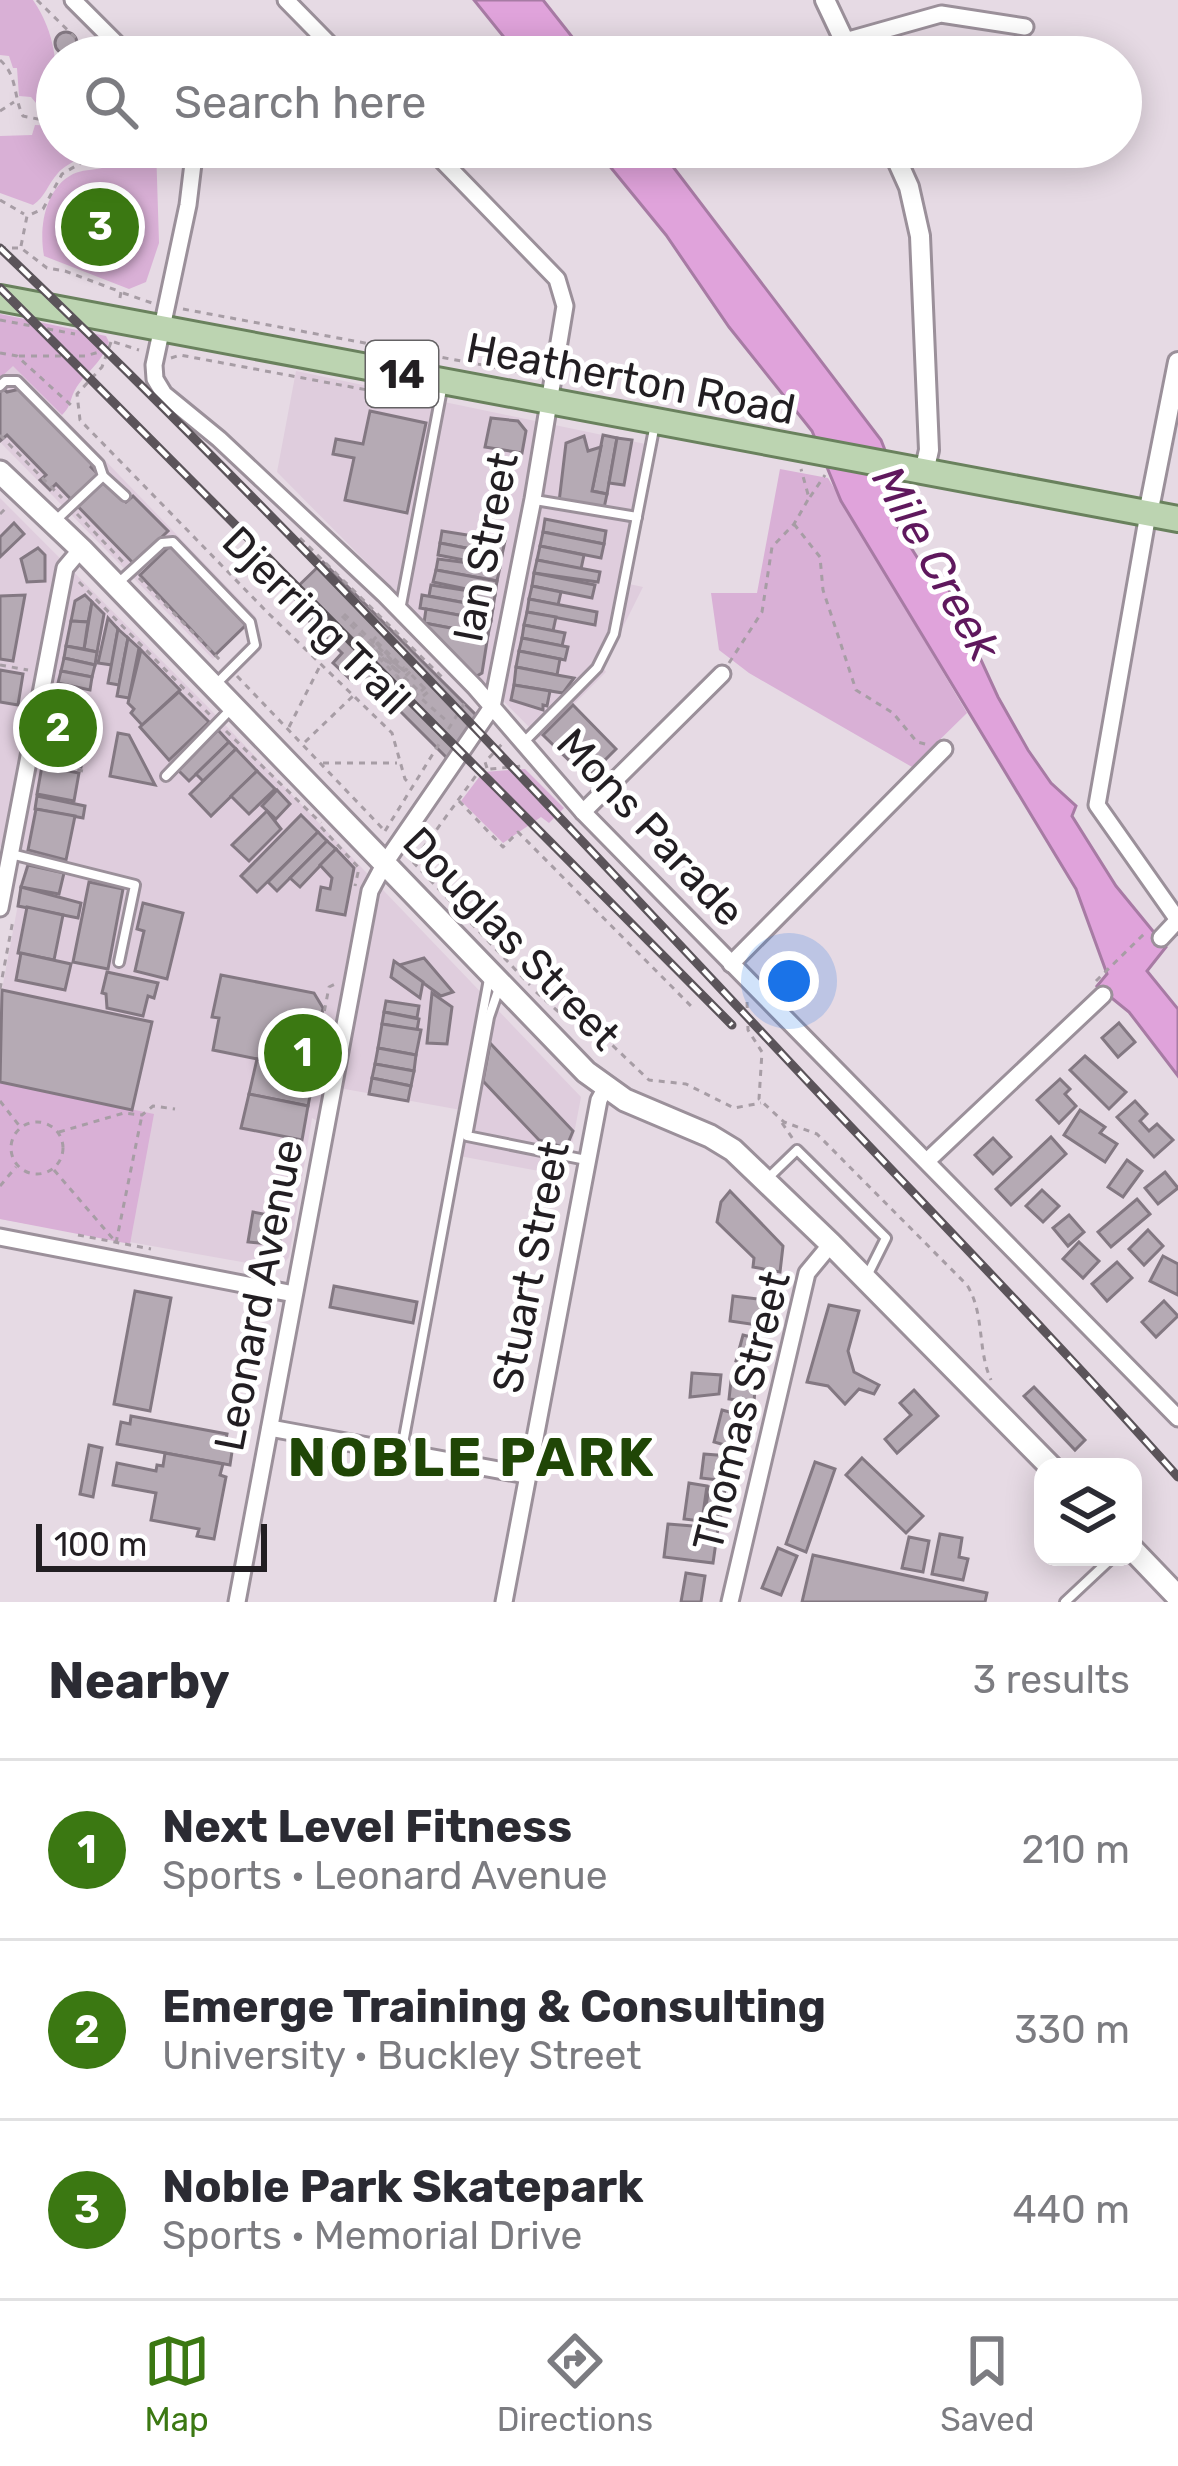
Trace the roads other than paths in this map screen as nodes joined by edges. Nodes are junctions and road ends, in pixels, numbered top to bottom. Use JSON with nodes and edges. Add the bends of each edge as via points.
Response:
{"nodes":[{"id":1,"x":73,"y":0,"type":"edge"},
{"id":2,"x":286,"y":0,"type":"edge"},
{"id":3,"x":825,"y":0,"type":"edge"},
{"id":4,"x":1025,"y":27,"type":"dead end"},
{"id":5,"x":109,"y":36,"type":"edge"},
{"id":6,"x":321,"y":36,"type":"edge"},
{"id":7,"x":842,"y":36,"type":"edge"},
{"id":8,"x":883,"y":36,"type":"edge"},
{"id":9,"x":191,"y":168,"type":"edge"},
{"id":10,"x":449,"y":168,"type":"edge"},
{"id":11,"x":900,"y":168,"type":"edge"},
{"id":12,"x":0,"y":298,"type":"edge"},
{"id":13,"x":162,"y":330,"type":"junction"},
{"id":14,"x":1178,"y":362,"type":"edge"},
{"id":15,"x":0,"y":386,"type":"edge"},
{"id":16,"x":441,"y":393,"type":"junction"},
{"id":17,"x":547,"y":401,"type":"junction"},
{"id":18,"x":656,"y":422,"type":"junction"},
{"id":19,"x":0,"y":472,"type":"edge"},
{"id":20,"x":924,"y":472,"type":"junction"},
{"id":21,"x":103,"y":476,"type":"junction"},
{"id":22,"x":125,"y":496,"type":"dead end"},
{"id":23,"x":533,"y":500,"type":"junction"},
{"id":24,"x":62,"y":514,"type":"junction"},
{"id":25,"x":1148,"y":514,"type":"junction"},
{"id":26,"x":637,"y":517,"type":"junction"},
{"id":27,"x":1178,"y":519,"type":"edge"},
{"id":28,"x":81,"y":549,"type":"junction"},
{"id":29,"x":123,"y":578,"type":"junction"},
{"id":30,"x":400,"y":610,"type":"junction"},
{"id":31,"x":722,"y":674,"type":"road end"},
{"id":32,"x":213,"y":688,"type":"junction"},
{"id":33,"x":492,"y":707,"type":"junction"},
{"id":34,"x":225,"y":716,"type":"junction"},
{"id":35,"x":522,"y":744,"type":"junction"},
{"id":36,"x":944,"y":749,"type":"road end"},
{"id":37,"x":166,"y":776,"type":"dead end"},
{"id":38,"x":583,"y":812,"type":"junction"},
{"id":39,"x":11,"y":854,"type":"junction"},
{"id":40,"x":391,"y":854,"type":"junction"},
{"id":41,"x":8,"y":904,"type":"edge"},
{"id":42,"x":1177,"y":921,"type":"edge"},
{"id":43,"x":1155,"y":933,"type":"road end"},
{"id":44,"x":119,"y":962,"type":"dead end"},
{"id":45,"x":730,"y":964,"type":"junction"},
{"id":46,"x":496,"y":977,"type":"junction"},
{"id":47,"x":1103,"y":994,"type":"dead end"},
{"id":48,"x":605,"y":1089,"type":"junction"},
{"id":49,"x":587,"y":1160,"type":"junction"},
{"id":50,"x":927,"y":1161,"type":"junction"},
{"id":51,"x":765,"y":1181,"type":"junction"},
{"id":52,"x":0,"y":1237,"type":"edge"},
{"id":53,"x":831,"y":1244,"type":"junction"},
{"id":54,"x":865,"y":1279,"type":"junction"},
{"id":55,"x":294,"y":1294,"type":"junction"},
{"id":56,"x":1178,"y":1418,"type":"edge"},
{"id":57,"x":270,"y":1428,"type":"junction"},
{"id":58,"x":400,"y":1455,"type":"junction"},
{"id":59,"x":1042,"y":1458,"type":"edge"},
{"id":60,"x":526,"y":1475,"type":"junction"},
{"id":61,"x":1142,"y":1559,"type":"edge"},
{"id":62,"x":1103,"y":1566,"type":"edge"},
{"id":63,"x":1178,"y":1597,"type":"edge"},
{"id":64,"x":237,"y":1602,"type":"edge"},
{"id":65,"x":503,"y":1602,"type":"edge"},
{"id":66,"x":730,"y":1602,"type":"edge"},
{"id":67,"x":1065,"y":1602,"type":"edge"}],
"edges":[{"from":1,"to":5,"type":"street"},
{"from":2,"to":6,"type":"street"},
{"from":3,"to":7,"type":"street"},
{"from":4,"to":8,"type":"street","via":[[941,14]]},
{"from":9,"to":13,"type":"street"},
{"from":10,"to":17,"type":"street","name":"Ian Street","via":[[565,294]]},
{"from":11,"to":20,"type":"street","via":[[920,236]]},
{"from":12,"to":13,"type":"main road","name":"Heatherton Road","number":"14","via":[[113,330]]},
{"from":13,"to":16,"type":"main road","name":"Heatherton Road","number":"14"},
{"from":13,"to":30,"type":"street","name":"Mons Parade","via":[[154,377],[164,394]]},
{"from":14,"to":25,"type":"street"},
{"from":15,"to":21,"type":"lane","via":[[17,381]]},
{"from":16,"to":17,"type":"main road","name":"Heatherton Road","number":"14"},
{"from":16,"to":30,"type":"lane"},
{"from":17,"to":18,"type":"main road","name":"Heatherton Road","number":"14"},
{"from":17,"to":23,"type":"street","name":"Ian Street"},
{"from":18,"to":20,"type":"main road","name":"Heatherton Road","number":"14"},
{"from":18,"to":26,"type":"lane"},
{"from":19,"to":24,"type":"main road","name":"Douglas Street"},
{"from":20,"to":25,"type":"main road","name":"Heatherton Road","number":"14"},
{"from":21,"to":22,"type":"lane"},
{"from":21,"to":24,"type":"lane"},
{"from":23,"to":26,"type":"lane"},
{"from":23,"to":33,"type":"street","name":"Ian Street"},
{"from":24,"to":28,"type":"main road","name":"Douglas Street"},
{"from":25,"to":27,"type":"main road","name":"Heatherton Road","number":"14"},
{"from":25,"to":42,"type":"street","via":[[1096,805]]},
{"from":26,"to":35,"type":"lane","via":[[614,634],[597,668]]},
{"from":28,"to":29,"type":"main road","name":"Douglas Street"},
{"from":28,"to":39,"type":"street","via":[[65,568]]},
{"from":29,"to":32,"type":"main road","name":"Douglas Street"},
{"from":29,"to":32,"type":"lane","via":[[173,542],[250,622],[256,645]]},
{"from":30,"to":33,"type":"street","name":"Mons Parade"},
{"from":31,"to":38,"type":"street"},
{"from":32,"to":34,"type":"main road","name":"Douglas Street"},
{"from":33,"to":35,"type":"street","name":"Mons Parade"},
{"from":33,"to":40,"type":"street","name":"Leonard Avenue"},
{"from":34,"to":37,"type":"lane"},
{"from":34,"to":40,"type":"main road","name":"Douglas Street"},
{"from":35,"to":38,"type":"street","name":"Mons Parade"},
{"from":36,"to":45,"type":"street"},
{"from":38,"to":45,"type":"street","name":"Mons Parade"},
{"from":39,"to":41,"type":"street"},
{"from":39,"to":44,"type":"lane","via":[[135,885]]},
{"from":40,"to":46,"type":"main road","name":"Douglas Street"},
{"from":40,"to":55,"type":"street","name":"Leonard Avenue","via":[[370,892]]},
{"from":42,"to":43,"type":"street"},
{"from":45,"to":50,"type":"street","name":"Mons Parade"},
{"from":46,"to":48,"type":"main road","name":"Douglas Street"},
{"from":46,"to":49,"type":"lane","via":[[467,1136]]},
{"from":46,"to":58,"type":"lane"},
{"from":47,"to":50,"type":"street"},
{"from":48,"to":49,"type":"street","name":"Stuart Street"},
{"from":48,"to":51,"type":"main road","name":"Douglas Street","via":[[710,1136]]},
{"from":49,"to":60,"type":"street","name":"Stuart Street"},
{"from":50,"to":56,"type":"street","name":"Mons Parade"},
{"from":51,"to":53,"type":"main road","name":"Douglas Street"},
{"from":51,"to":54,"type":"lane","via":[[797,1150],[886,1238]]},
{"from":52,"to":55,"type":"street","via":[[114,1251]]},
{"from":53,"to":54,"type":"main road","name":"Douglas Street"},
{"from":53,"to":66,"type":"street","name":"Thomas Street","via":[[807,1273]]},
{"from":54,"to":59,"type":"main road","name":"Douglas Street"},
{"from":55,"to":57,"type":"street","name":"Leonard Avenue"},
{"from":57,"to":58,"type":"street"},
{"from":57,"to":64,"type":"street","name":"Leonard Avenue"},
{"from":58,"to":60,"type":"street"},
{"from":60,"to":65,"type":"street","name":"Stuart Street"},
{"from":61,"to":63,"type":"main road"},
{"from":62,"to":67,"type":"lane"}]}
